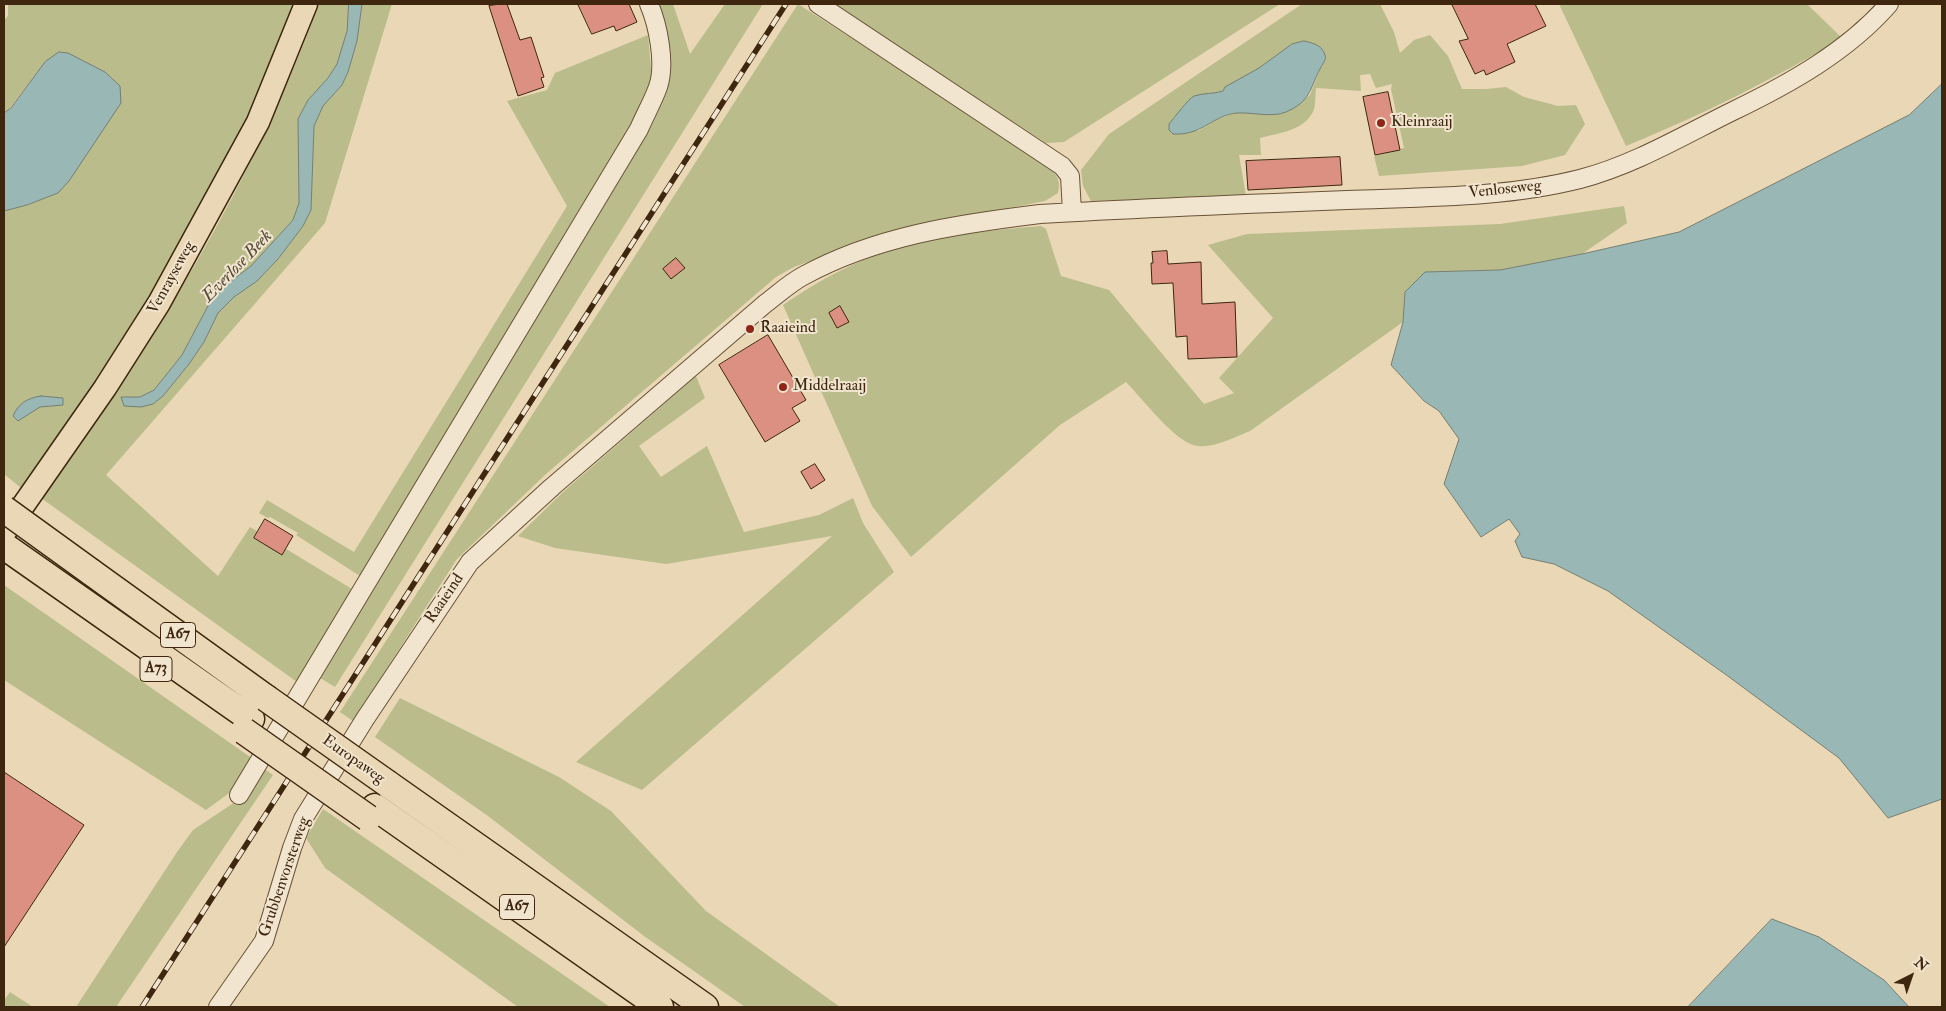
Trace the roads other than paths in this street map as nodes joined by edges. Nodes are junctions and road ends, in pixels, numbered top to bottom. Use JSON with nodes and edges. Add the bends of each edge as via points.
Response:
{"nodes":[{"id":1,"x":306,"y":4,"type":"edge"},
{"id":2,"x":649,"y":4,"type":"edge"},
{"id":3,"x":818,"y":4,"type":"edge"},
{"id":4,"x":1889,"y":4,"type":"edge"},
{"id":5,"x":1072,"y":212,"type":"junction"},
{"id":6,"x":4,"y":509,"type":"edge"},
{"id":7,"x":4,"y":533,"type":"edge"},
{"id":8,"x":4,"y":546,"type":"edge"},
{"id":9,"x":4,"y":563,"type":"edge"},
{"id":10,"x":72,"y":602,"type":"junction"},
{"id":11,"x":365,"y":719,"type":"joint"},
{"id":12,"x":238,"y":795,"type":"dead end"},
{"id":13,"x":371,"y":812,"type":"junction"},
{"id":14,"x":218,"y":1007,"type":"edge"},
{"id":15,"x":637,"y":1007,"type":"edge"},
{"id":16,"x":660,"y":1007,"type":"edge"},
{"id":17,"x":705,"y":1007,"type":"edge"}],
"edges":[{"from":1,"to":7,"type":"main road","name":"Venrayseweg","via":[[258,122],[159,303],[106,388]]},
{"from":2,"to":12,"type":"street","via":[[655,17],[661,52],[659,86],[638,129]]},
{"from":3,"to":5,"type":"street","via":[[1062,166],[1070,176]]},
{"from":4,"to":5,"type":"street","name":"Venloseweg","via":[[1839,49],[1782,86],[1640,156],[1584,178],[1551,186],[1473,194]]},
{"from":5,"to":11,"type":"street","name":"Raaieind","via":[[989,220],[895,238],[859,250],[802,276],[766,303],[552,487],[470,562]]},
{"from":6,"to":17,"type":"highway","name":"Europaweg","number":"A67","bridge":true},
{"from":8,"to":10,"type":"highway","name":"Europaweg","number":"A67"},
{"from":9,"to":10,"type":"highway"},
{"from":10,"to":13,"type":"highway","name":"Europaweg","number":"A67"},
{"from":11,"to":14,"type":"street","name":"Grubbenvorsterweg","via":[[303,819],[264,941]]},
{"from":13,"to":15,"type":"highway"},
{"from":13,"to":16,"type":"highway","name":"Europaweg","number":"A67"}]}
